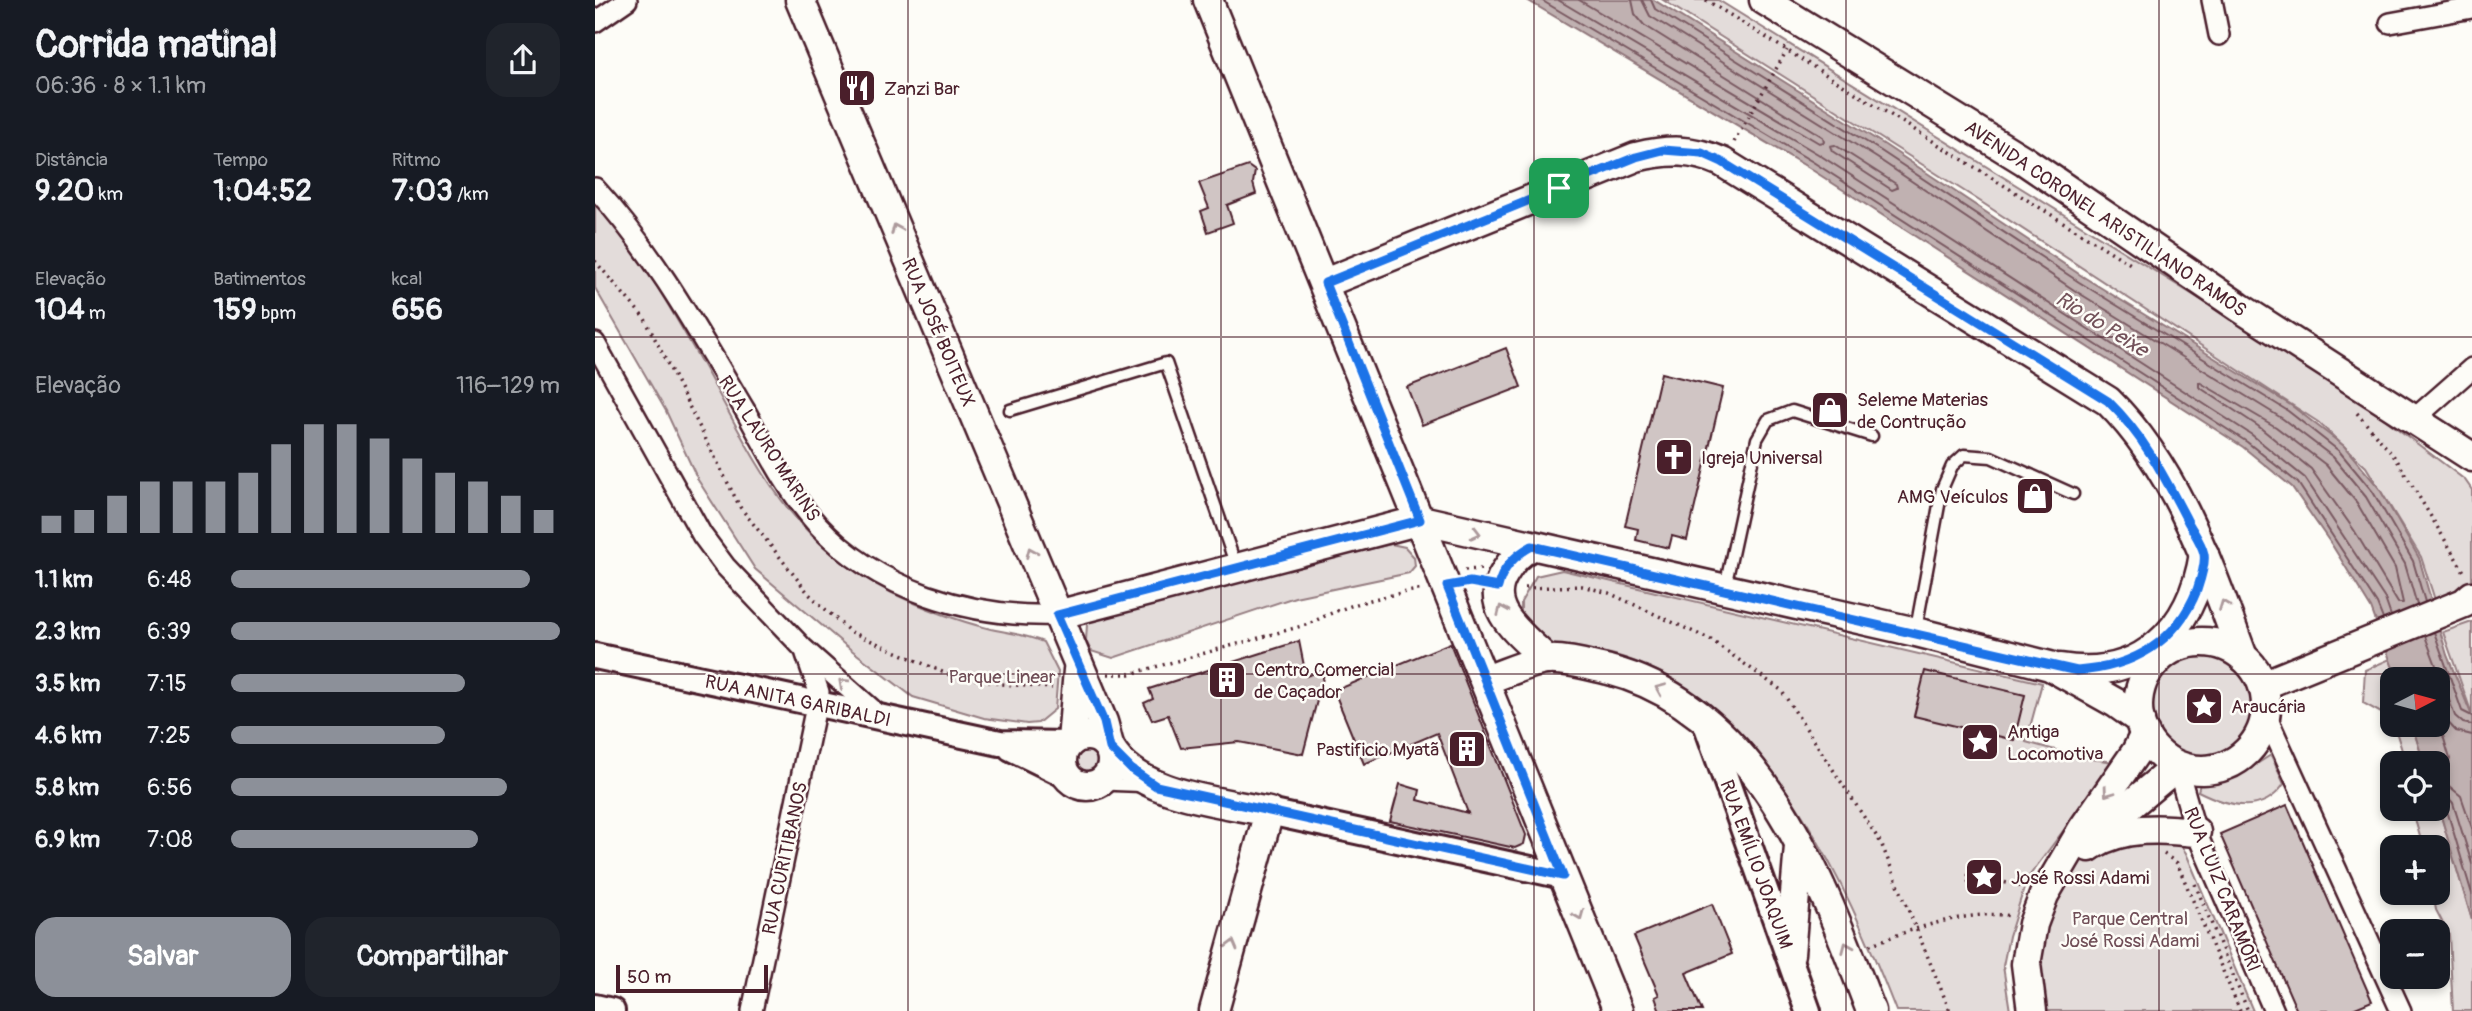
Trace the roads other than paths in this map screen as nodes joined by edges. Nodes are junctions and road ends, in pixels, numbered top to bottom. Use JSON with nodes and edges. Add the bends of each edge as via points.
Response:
{"nodes":[{"id":1,"x":627,"y":0,"type":"edge"},
{"id":2,"x":800,"y":0,"type":"edge"},
{"id":3,"x":1208,"y":0,"type":"edge"},
{"id":4,"x":1764,"y":0,"type":"edge"},
{"id":5,"x":2212,"y":0,"type":"edge"},
{"id":6,"x":2472,"y":8,"type":"edge"},
{"id":7,"x":595,"y":22,"type":"edge"},
{"id":8,"x":2390,"y":23,"type":"dead end"},
{"id":9,"x":2218,"y":35,"type":"dead end"},
{"id":10,"x":595,"y":188,"type":"edge"},
{"id":11,"x":1325,"y":283,"type":"junction"},
{"id":12,"x":595,"y":343,"type":"edge"},
{"id":13,"x":2472,"y":368,"type":"edge"},
{"id":14,"x":1010,"y":410,"type":"dead end"},
{"id":15,"x":2414,"y":419,"type":"junction"},
{"id":16,"x":1872,"y":436,"type":"dead end"},
{"id":17,"x":2445,"y":440,"type":"junction"},
{"id":18,"x":2472,"y":457,"type":"edge"},
{"id":19,"x":2472,"y":476,"type":"edge"},
{"id":20,"x":2073,"y":494,"type":"dead end"},
{"id":21,"x":1420,"y":520,"type":"junction"},
{"id":22,"x":1532,"y":546,"type":"junction"},
{"id":23,"x":2204,"y":554,"type":"junction"},
{"id":24,"x":1237,"y":568,"type":"junction"},
{"id":25,"x":1725,"y":589,"type":"junction"},
{"id":26,"x":2465,"y":599,"type":"edge"},
{"id":27,"x":1057,"y":615,"type":"junction"},
{"id":28,"x":1916,"y":632,"type":"junction"},
{"id":29,"x":803,"y":648,"type":"junction"},
{"id":30,"x":595,"y":656,"type":"edge"},
{"id":31,"x":2243,"y":657,"type":"junction"},
{"id":32,"x":1547,"y":660,"type":"junction"},
{"id":33,"x":2050,"y":666,"type":"junction"},
{"id":34,"x":1080,"y":674,"type":"junction"},
{"id":35,"x":1485,"y":680,"type":"junction"},
{"id":36,"x":2263,"y":685,"type":"junction"},
{"id":37,"x":817,"y":705,"type":"junction"},
{"id":38,"x":2266,"y":715,"type":"junction"},
{"id":39,"x":882,"y":718,"type":"junction"},
{"id":40,"x":1704,"y":718,"type":"junction"},
{"id":41,"x":2142,"y":727,"type":"junction"},
{"id":42,"x":1070,"y":742,"type":"junction"},
{"id":43,"x":1000,"y":743,"type":"junction"},
{"id":44,"x":1110,"y":748,"type":"junction"},
{"id":45,"x":2177,"y":766,"type":"junction"},
{"id":46,"x":1066,"y":775,"type":"junction"},
{"id":47,"x":1115,"y":785,"type":"dead end"},
{"id":48,"x":1156,"y":786,"type":"junction"},
{"id":49,"x":1269,"y":812,"type":"junction"},
{"id":50,"x":2196,"y":832,"type":"junction"},
{"id":51,"x":1799,"y":839,"type":"junction"},
{"id":52,"x":2090,"y":847,"type":"junction"},
{"id":53,"x":2058,"y":875,"type":"junction"},
{"id":54,"x":1563,"y":876,"type":"junction"},
{"id":55,"x":1790,"y":954,"type":"junction"},
{"id":56,"x":595,"y":1007,"type":"edge"},
{"id":57,"x":613,"y":1011,"type":"edge"},
{"id":58,"x":752,"y":1011,"type":"edge"},
{"id":59,"x":1214,"y":1011,"type":"edge"},
{"id":60,"x":1618,"y":1011,"type":"edge"},
{"id":61,"x":1808,"y":1011,"type":"edge"},
{"id":62,"x":1871,"y":1011,"type":"edge"},
{"id":63,"x":2032,"y":1011,"type":"edge"},
{"id":64,"x":2274,"y":1011,"type":"edge"},
{"id":65,"x":2401,"y":1011,"type":"edge"}],
"edges":[{"from":1,"to":7,"type":"street"},
{"from":27,"to":2,"type":"main road","name":"RUA JOSÉ BOITEUX","one_way":true},
{"from":3,"to":11,"type":"main road"},
{"from":4,"to":15,"type":"main road","name":"AVENIDA CORONEL ARISTILIANO RAMOS","via":[[2025,161]]},
{"from":5,"to":9,"type":"street"},
{"from":6,"to":8,"type":"street"},
{"from":10,"to":27,"type":"street","name":"RUA LAURO MARINS","via":[[673,292],[817,524],[855,556],[927,596],[1004,615]]},
{"from":11,"to":21,"type":"main road"},
{"from":11,"to":23,"type":"main road","via":[[1636,157],[1663,150],[1729,150],[2108,401],[2144,440]]},
{"from":12,"to":29,"type":"street","via":[[702,535],[725,566]]},
{"from":13,"to":15,"type":"street"},
{"from":14,"to":24,"type":"lane","via":[[1166,363]]},
{"from":15,"to":17,"type":"main road","name":"AVENIDA CORONEL ARISTILIANO RAMOS"},
{"from":16,"to":25,"type":"lane","via":[[1792,411],[1768,420],[1757,439]]},
{"from":17,"to":18,"type":"main road","name":"AVENIDA CORONEL ARISTILIANO RAMOS"},
{"from":17,"to":19,"type":"main road","name":"AVENIDA CORONEL ARISTILIANO RAMOS"},
{"from":20,"to":28,"type":"lane","via":[[1991,457],[1964,455],[1952,466],[1942,489]]},
{"from":21,"to":22,"type":"main road","one_way":true},
{"from":21,"to":24,"type":"main road"},
{"from":21,"to":35,"type":"main road"},
{"from":22,"to":25,"type":"main road"},
{"from":32,"to":22,"type":"main road","one_way":true,"via":[[1505,619],[1496,595],[1500,579],[1517,554]]},
{"from":31,"to":23,"type":"main road","one_way":true},
{"from":23,"to":33,"type":"main road","via":[[2190,607],[2154,648],[2104,669]]},
{"from":24,"to":27,"type":"main road"},
{"from":25,"to":28,"type":"main road"},
{"from":26,"to":36,"type":"main road"},
{"from":27,"to":34,"type":"main road","name":"RUA JOSÉ BOITEUX"},
{"from":28,"to":33,"type":"main road"},
{"from":29,"to":37,"type":"street","name":"RUA CURITIBANOS","via":[[815,673]]},
{"from":39,"to":29,"type":"street","one_way":true},
{"from":30,"to":37,"type":"street","name":"RUA ANITA GARIBALDI"},
{"from":31,"to":36,"type":"main road"},
{"from":31,"to":41,"type":"main road","via":[[2211,643],[2194,643],[2169,652],[2150,669],[2142,685]]},
{"from":32,"to":35,"type":"main road"},
{"from":40,"to":32,"type":"main road","one_way":true,"via":[[1674,695],[1630,676]]},
{"from":33,"to":41,"type":"main road","via":[[2116,703]]},
{"from":34,"to":42,"type":"main road","name":"RUA JOSÉ BOITEUX"},
{"from":34,"to":44,"type":"main road","name":"RUA JOSÉ BOITEUX","via":[[1104,722]]},
{"from":35,"to":54,"type":"main road"},
{"from":36,"to":38,"type":"main road"},
{"from":37,"to":39,"type":"street","name":"RUA ANITA GARIBALDI"},
{"from":37,"to":58,"type":"street","name":"RUA CURITIBANOS"},
{"from":38,"to":45,"type":"main road","via":[[2253,746],[2226,766],[2210,771]]},
{"from":38,"to":65,"type":"street"},
{"from":39,"to":43,"type":"street","name":"RUA ANITA GARIBALDI"},
{"from":40,"to":51,"type":"main road","via":[[1741,756]]},
{"from":40,"to":55,"type":"street","name":"RUA EMÍLIO JOAQUIM"},
{"from":41,"to":45,"type":"main road","via":[[2164,758]]},
{"from":41,"to":53,"type":"main road","one_way":true,"via":[[2136,752],[2082,830]]},
{"from":42,"to":43,"type":"street","name":"RUA ANITA GARIBALDI"},
{"from":42,"to":44,"type":"main road","via":[[1092,736]]},
{"from":42,"to":46,"type":"main road","via":[[1062,760]]},
{"from":43,"to":46,"type":"street","name":"RUA ANITA GARIBALDI"},
{"from":44,"to":46,"type":"main road","via":[[1111,765],[1096,784],[1080,785]]},
{"from":44,"to":48,"type":"main road"},
{"from":45,"to":50,"type":"street","name":"RUA LUIZ CARAMORI"},
{"from":45,"to":52,"type":"main road","via":[[2110,822]]},
{"from":47,"to":48,"type":"lane"},
{"from":48,"to":49,"type":"main road"},
{"from":49,"to":54,"type":"street"},
{"from":59,"to":49,"type":"main road","one_way":true},
{"from":50,"to":52,"type":"main road","via":[[2143,830],[2118,834]]},
{"from":50,"to":64,"type":"street","name":"RUA LUIZ CARAMORI"},
{"from":51,"to":55,"type":"main road"},
{"from":62,"to":51,"type":"main road","one_way":true},
{"from":52,"to":53,"type":"main road"},
{"from":53,"to":63,"type":"main road","via":[[2044,895],[2029,945],[2027,982]]},
{"from":54,"to":60,"type":"main road","one_way":true},
{"from":55,"to":61,"type":"street","name":"RUA EMÍLIO JOAQUIM"},
{"from":56,"to":57,"type":"street"}]}
